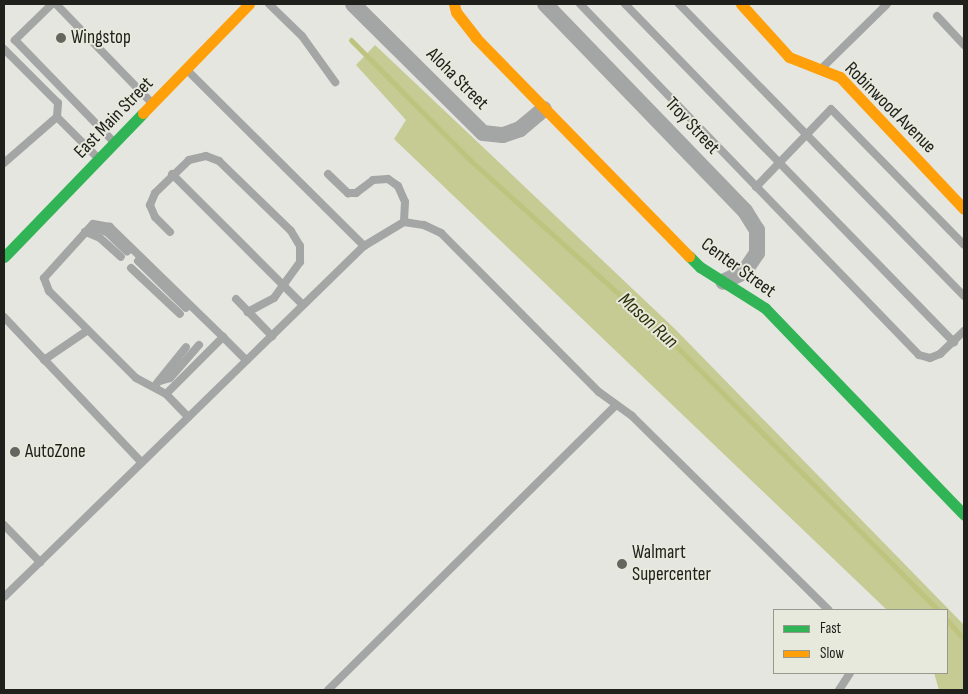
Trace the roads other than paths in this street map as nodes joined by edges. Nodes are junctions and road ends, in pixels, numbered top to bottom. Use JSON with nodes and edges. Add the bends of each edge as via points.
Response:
{"nodes":[{"id":1,"x":52,"y":4,"type":"edge"},
{"id":2,"x":56,"y":4,"type":"edge"},
{"id":3,"x":249,"y":4,"type":"edge"},
{"id":4,"x":269,"y":4,"type":"edge"},
{"id":5,"x":353,"y":4,"type":"edge"},
{"id":6,"x":454,"y":4,"type":"edge"},
{"id":7,"x":545,"y":4,"type":"edge"},
{"id":8,"x":580,"y":4,"type":"edge"},
{"id":9,"x":625,"y":4,"type":"edge"},
{"id":10,"x":679,"y":4,"type":"edge"},
{"id":11,"x":741,"y":4,"type":"edge"},
{"id":12,"x":887,"y":4,"type":"edge"},
{"id":13,"x":936,"y":16,"type":"dead end"},
{"id":14,"x":964,"y":45,"type":"edge"},
{"id":15,"x":4,"y":49,"type":"edge"},
{"id":16,"x":823,"y":68,"type":"junction"},
{"id":17,"x":186,"y":69,"type":"junction"},
{"id":18,"x":335,"y":82,"type":"dead end"},
{"id":19,"x":153,"y":103,"type":"junction"},
{"id":20,"x":544,"y":109,"type":"junction"},
{"id":21,"x":56,"y":117,"type":"junction"},
{"id":22,"x":807,"y":134,"type":"junction"},
{"id":23,"x":115,"y":142,"type":"junction"},
{"id":24,"x":99,"y":158,"type":"junction"},
{"id":25,"x":4,"y":163,"type":"edge"},
{"id":26,"x":779,"y":163,"type":"junction"},
{"id":27,"x":172,"y":174,"type":"junction"},
{"id":28,"x":328,"y":174,"type":"dead end"},
{"id":29,"x":756,"y":186,"type":"junction"},
{"id":30,"x":964,"y":208,"type":"edge"},
{"id":31,"x":404,"y":222,"type":"junction"},
{"id":32,"x":85,"y":232,"type":"junction"},
{"id":33,"x":170,"y":232,"type":"dead end"},
{"id":34,"x":964,"y":245,"type":"edge"},
{"id":35,"x":364,"y":246,"type":"junction"},
{"id":36,"x":126,"y":251,"type":"dead end"},
{"id":37,"x":4,"y":257,"type":"edge"},
{"id":38,"x":120,"y":257,"type":"dead end"},
{"id":39,"x":138,"y":261,"type":"dead end"},
{"id":40,"x":131,"y":268,"type":"dead end"},
{"id":41,"x":723,"y":282,"type":"junction"},
{"id":42,"x":285,"y":287,"type":"junction"},
{"id":43,"x":964,"y":296,"type":"edge"},
{"id":44,"x":236,"y":299,"type":"dead end"},
{"id":45,"x":303,"y":305,"type":"junction"},
{"id":46,"x":248,"y":312,"type":"junction"},
{"id":47,"x":4,"y":317,"type":"edge"},
{"id":48,"x":88,"y":330,"type":"junction"},
{"id":49,"x":964,"y":331,"type":"edge"},
{"id":50,"x":272,"y":336,"type":"junction"},
{"id":51,"x":222,"y":337,"type":"junction"},
{"id":52,"x":954,"y":342,"type":"junction"},
{"id":53,"x":198,"y":345,"type":"dead end"},
{"id":54,"x":186,"y":347,"type":"dead end"},
{"id":55,"x":44,"y":360,"type":"junction"},
{"id":56,"x":246,"y":360,"type":"junction"},
{"id":57,"x":160,"y":381,"type":"junction"},
{"id":58,"x":151,"y":386,"type":"junction"},
{"id":59,"x":166,"y":394,"type":"junction"},
{"id":60,"x":615,"y":406,"type":"junction"},
{"id":61,"x":188,"y":417,"type":"junction"},
{"id":62,"x":142,"y":462,"type":"junction"},
{"id":63,"x":964,"y":515,"type":"edge"},
{"id":64,"x":4,"y":525,"type":"edge"},
{"id":65,"x":40,"y":562,"type":"junction"},
{"id":66,"x":4,"y":598,"type":"edge"},
{"id":67,"x":828,"y":609,"type":"edge"},
{"id":68,"x":849,"y":674,"type":"edge"},
{"id":69,"x":328,"y":690,"type":"edge"},
{"id":70,"x":839,"y":690,"type":"edge"}],
"edges":[{"from":1,"to":23,"type":"lane","via":[[15,40]]},
{"from":2,"to":19,"type":"lane"},
{"from":3,"to":17,"type":"street","name":"East Main Street"},
{"from":4,"to":18,"type":"lane","via":[[302,36]]},
{"from":5,"to":20,"type":"street","name":"Aloha Street","via":[[483,133],[503,135],[520,129]]},
{"from":6,"to":20,"type":"street","name":"Center Street","via":[[456,12],[476,38]]},
{"from":7,"to":41,"type":"street","name":"Troy Street","via":[[745,211],[757,230],[756,253],[744,272]]},
{"from":8,"to":29,"type":"lane"},
{"from":9,"to":26,"type":"lane"},
{"from":10,"to":22,"type":"lane"},
{"from":11,"to":16,"type":"street","name":"Robinwood Avenue","via":[[790,57],[807,66]]},
{"from":12,"to":16,"type":"lane"},
{"from":13,"to":14,"type":"lane"},
{"from":15,"to":21,"type":"lane","via":[[58,103]]},
{"from":16,"to":30,"type":"street","name":"Robinwood Avenue","via":[[840,77]]},
{"from":17,"to":19,"type":"street","name":"East Main Street"},
{"from":17,"to":35,"type":"lane"},
{"from":19,"to":23,"type":"street","name":"East Main Street"},
{"from":20,"to":41,"type":"street","name":"Center Street","via":[[700,268]]},
{"from":21,"to":24,"type":"lane"},
{"from":21,"to":25,"type":"lane"},
{"from":22,"to":26,"type":"lane"},
{"from":22,"to":34,"type":"lane","via":[[831,109]]},
{"from":22,"to":43,"type":"lane"},
{"from":23,"to":24,"type":"street","name":"East Main Street"},
{"from":24,"to":37,"type":"street","name":"East Main Street"},
{"from":26,"to":29,"type":"lane"},
{"from":26,"to":52,"type":"lane"},
{"from":27,"to":33,"type":"lane","via":[[154,193],[150,205],[155,217]]},
{"from":27,"to":42,"type":"lane"},
{"from":27,"to":42,"type":"lane","via":[[189,160],[206,156],[219,161],[291,231],[300,246],[300,262]]},
{"from":28,"to":31,"type":"lane","via":[[348,193],[356,192],[373,180],[388,179],[398,186],[405,202]]},
{"from":29,"to":52,"type":"lane","via":[[919,355],[930,358]]},
{"from":31,"to":35,"type":"lane"},
{"from":31,"to":60,"type":"lane","via":[[424,225],[440,233]]},
{"from":32,"to":36,"type":"lane","via":[[99,229],[107,232]]},
{"from":32,"to":38,"type":"lane","via":[[100,238]]},
{"from":32,"to":48,"type":"lane","via":[[44,278],[49,291]]},
{"from":32,"to":51,"type":"lane","via":[[93,224],[110,227]]},
{"from":35,"to":45,"type":"lane"},
{"from":39,"to":40,"type":"lane","via":[[183,311]]},
{"from":41,"to":63,"type":"street","name":"Center Street","via":[[765,308]]},
{"from":42,"to":45,"type":"lane"},
{"from":42,"to":46,"type":"lane","via":[[262,307]]},
{"from":44,"to":46,"type":"lane"},
{"from":45,"to":50,"type":"lane"},
{"from":46,"to":50,"type":"lane"},
{"from":47,"to":55,"type":"lane"},
{"from":48,"to":55,"type":"lane"},
{"from":48,"to":58,"type":"lane","via":[[136,378]]},
{"from":49,"to":52,"type":"lane"},
{"from":50,"to":56,"type":"lane"},
{"from":51,"to":56,"type":"lane"},
{"from":51,"to":59,"type":"lane"},
{"from":53,"to":57,"type":"lane","via":[[170,378]]},
{"from":54,"to":57,"type":"lane","via":[[163,372]]},
{"from":55,"to":62,"type":"lane"},
{"from":56,"to":61,"type":"lane"},
{"from":57,"to":58,"type":"lane"},
{"from":58,"to":59,"type":"lane"},
{"from":59,"to":61,"type":"lane"},
{"from":60,"to":67,"type":"lane","via":[[632,416],[721,500]]},
{"from":60,"to":69,"type":"lane"},
{"from":61,"to":62,"type":"lane"},
{"from":62,"to":65,"type":"lane"},
{"from":64,"to":65,"type":"lane"},
{"from":65,"to":66,"type":"lane"},
{"from":68,"to":70,"type":"lane"}]}
